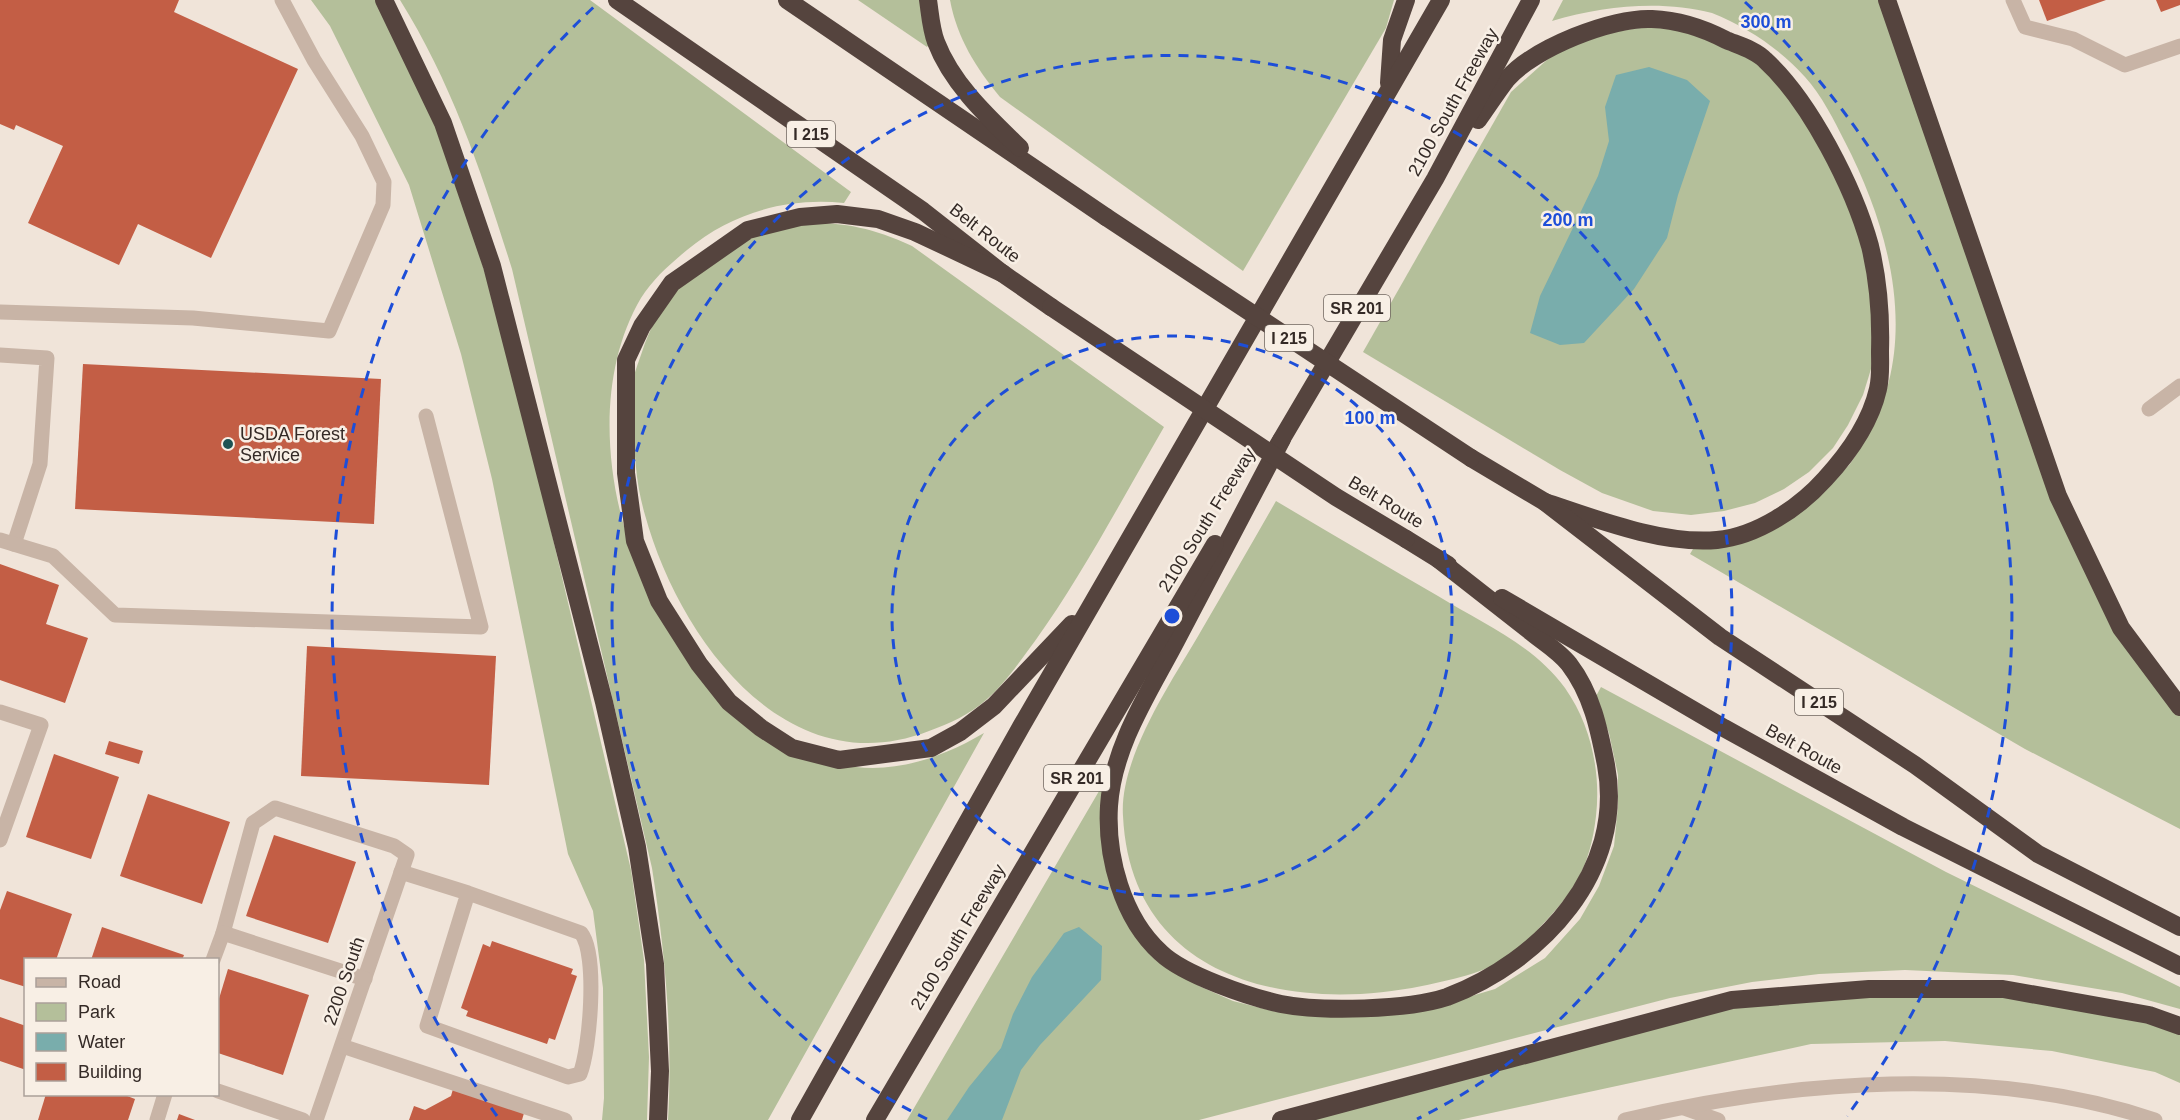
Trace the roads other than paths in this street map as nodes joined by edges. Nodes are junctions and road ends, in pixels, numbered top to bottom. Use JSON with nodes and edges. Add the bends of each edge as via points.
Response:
{"nodes":[{"id":1,"x":282,"y":0,"type":"edge"},
{"id":2,"x":384,"y":0,"type":"edge"},
{"id":3,"x":616,"y":0,"type":"edge"},
{"id":4,"x":787,"y":0,"type":"edge"},
{"id":5,"x":928,"y":0,"type":"edge"},
{"id":6,"x":1406,"y":0,"type":"edge"},
{"id":7,"x":1441,"y":0,"type":"edge"},
{"id":8,"x":1531,"y":0,"type":"edge"},
{"id":9,"x":1887,"y":0,"type":"edge"},
{"id":10,"x":2013,"y":0,"type":"edge"},
{"id":11,"x":2180,"y":46,"type":"edge"},
{"id":12,"x":1389,"y":88,"type":"junction"},
{"id":13,"x":1435,"y":180,"type":"junction"},
{"id":14,"x":1058,"y":184,"type":"junction"},
{"id":15,"x":1002,"y":273,"type":"junction"},
{"id":16,"x":0,"y":312,"type":"edge"},
{"id":17,"x":0,"y":355,"type":"edge"},
{"id":18,"x":2180,"y":386,"type":"edge"},
{"id":19,"x":2149,"y":409,"type":"dead end"},
{"id":20,"x":426,"y":416,"type":"dead end"},
{"id":21,"x":1282,"y":439,"type":"junction"},
{"id":22,"x":1545,"y":502,"type":"junction"},
{"id":23,"x":7,"y":542,"type":"edge"},
{"id":24,"x":1438,"y":559,"type":"junction"},
{"id":25,"x":1094,"y":602,"type":"junction"},
{"id":26,"x":2180,"y":707,"type":"edge"},
{"id":27,"x":0,"y":712,"type":"edge"},
{"id":28,"x":0,"y":840,"type":"edge"},
{"id":29,"x":401,"y":872,"type":"junction"},
{"id":30,"x":468,"y":892,"type":"junction"},
{"id":31,"x":2180,"y":927,"type":"edge"},
{"id":32,"x":223,"y":933,"type":"junction"},
{"id":33,"x":214,"y":958,"type":"edge"},
{"id":34,"x":2180,"y":966,"type":"edge"},
{"id":35,"x":365,"y":980,"type":"junction"},
{"id":36,"x":2180,"y":1026,"type":"edge"},
{"id":37,"x":342,"y":1046,"type":"junction"},
{"id":38,"x":219,"y":1091,"type":"edge"},
{"id":39,"x":165,"y":1096,"type":"edge"},
{"id":40,"x":1680,"y":1107,"type":"junction"},
{"id":41,"x":157,"y":1120,"type":"edge"},
{"id":42,"x":303,"y":1120,"type":"edge"},
{"id":43,"x":316,"y":1120,"type":"edge"},
{"id":44,"x":565,"y":1120,"type":"edge"},
{"id":45,"x":658,"y":1120,"type":"edge"},
{"id":46,"x":800,"y":1120,"type":"edge"},
{"id":47,"x":875,"y":1120,"type":"edge"},
{"id":48,"x":1281,"y":1120,"type":"edge"},
{"id":49,"x":1625,"y":1120,"type":"edge"},
{"id":50,"x":1718,"y":1120,"type":"edge"},
{"id":51,"x":2155,"y":1120,"type":"edge"}],
"edges":[{"from":1,"to":16,"type":"street","via":[[362,136],[384,182],[383,205],[329,331],[193,318]]},
{"from":2,"to":45,"type":"highway","via":[[443,123],[492,266],[603,702],[637,847],[654,953],[660,1052]]},
{"from":3,"to":15,"type":"highway","name":"Belt Route","number":"I 215","via":[[923,211]]},
{"from":4,"to":14,"type":"highway","number":"I 215"},
{"from":5,"to":14,"type":"highway","via":[[935,41],[952,72],[980,110]]},
{"from":6,"to":12,"type":"highway","via":[[1392,40]]},
{"from":7,"to":12,"type":"highway"},
{"from":8,"to":13,"type":"highway","name":"2100 South Freeway","number":"SR 201"},
{"from":9,"to":26,"type":"highway","via":[[2058,496],[2121,628]]},
{"from":10,"to":11,"type":"street","via":[[2025,27],[2073,39],[2125,65]]},
{"from":12,"to":25,"type":"highway"},
{"from":13,"to":21,"type":"highway","name":"2100 South Freeway","number":"SR 201"},
{"from":13,"to":22,"type":"highway","via":[[1509,77],[1549,48],[1589,30],[1651,19],[1701,28],[1764,57],[1806,107],[1844,180],[1870,247],[1881,326],[1879,387],[1866,424],[1813,493],[1750,534],[1717,540],[1692,540],[1605,522]]},
{"from":14,"to":22,"type":"highway","number":"I 215","bridge":true,"via":[[1471,458]]},
{"from":15,"to":24,"type":"highway","name":"Belt Route","number":"I 215","bridge":true,"via":[[1336,497]]},
{"from":15,"to":25,"type":"highway","via":[[915,232],[878,219],[837,214],[748,230],[672,283],[642,326],[626,360],[626,473],[635,541],[659,601],[699,664],[729,702],[792,748],[839,760],[931,748],[960,732],[994,706]]},
{"from":17,"to":23,"type":"street","via":[[47,358],[40,464]]},
{"from":18,"to":19,"type":"street"},
{"from":20,"to":23,"type":"street","via":[[481,627],[115,615],[53,556]]},
{"from":21,"to":24,"type":"highway","via":[[1125,740],[1109,803],[1109,840],[1125,901],[1162,954],[1208,979],[1281,1004],[1388,1006],[1444,998],[1485,980],[1525,955],[1561,920],[1587,882],[1605,842],[1610,789],[1592,704],[1568,662]]},
{"from":21,"to":47,"type":"highway","name":"2100 South Freeway","number":"SR 201","via":[[1191,582]]},
{"from":22,"to":31,"type":"highway","number":"I 215","via":[[1720,637],[1915,765],[2038,854]]},
{"from":24,"to":34,"type":"highway","name":"Belt Route","number":"I 215","via":[[1893,822]]},
{"from":25,"to":46,"type":"highway"},
{"from":27,"to":28,"type":"street","via":[[41,725]]},
{"from":29,"to":30,"type":"street"},
{"from":29,"to":32,"type":"street","name":"2200 South","via":[[407,855],[394,846],[276,808],[254,823]]},
{"from":29,"to":35,"type":"street","name":"2200 South"},
{"from":30,"to":30,"type":"street","via":[[428,1026],[568,1077],[580,1074],[589,1030],[591,983],[585,939],[580,933]]},
{"from":32,"to":33,"type":"street"},
{"from":32,"to":35,"type":"street"},
{"from":35,"to":37,"type":"street","name":"2200 South"},
{"from":36,"to":48,"type":"highway","via":[[2149,1015],[2003,988],[1869,989],[1732,1000]]},
{"from":37,"to":43,"type":"street","name":"2200 South"},
{"from":37,"to":44,"type":"street"},
{"from":38,"to":42,"type":"street"},
{"from":39,"to":41,"type":"street"},
{"from":40,"to":49,"type":"street"},
{"from":40,"to":50,"type":"street"},
{"from":40,"to":51,"type":"street","via":[[1867,1085],[1922,1083],[2038,1094],[2093,1103]]}]}
